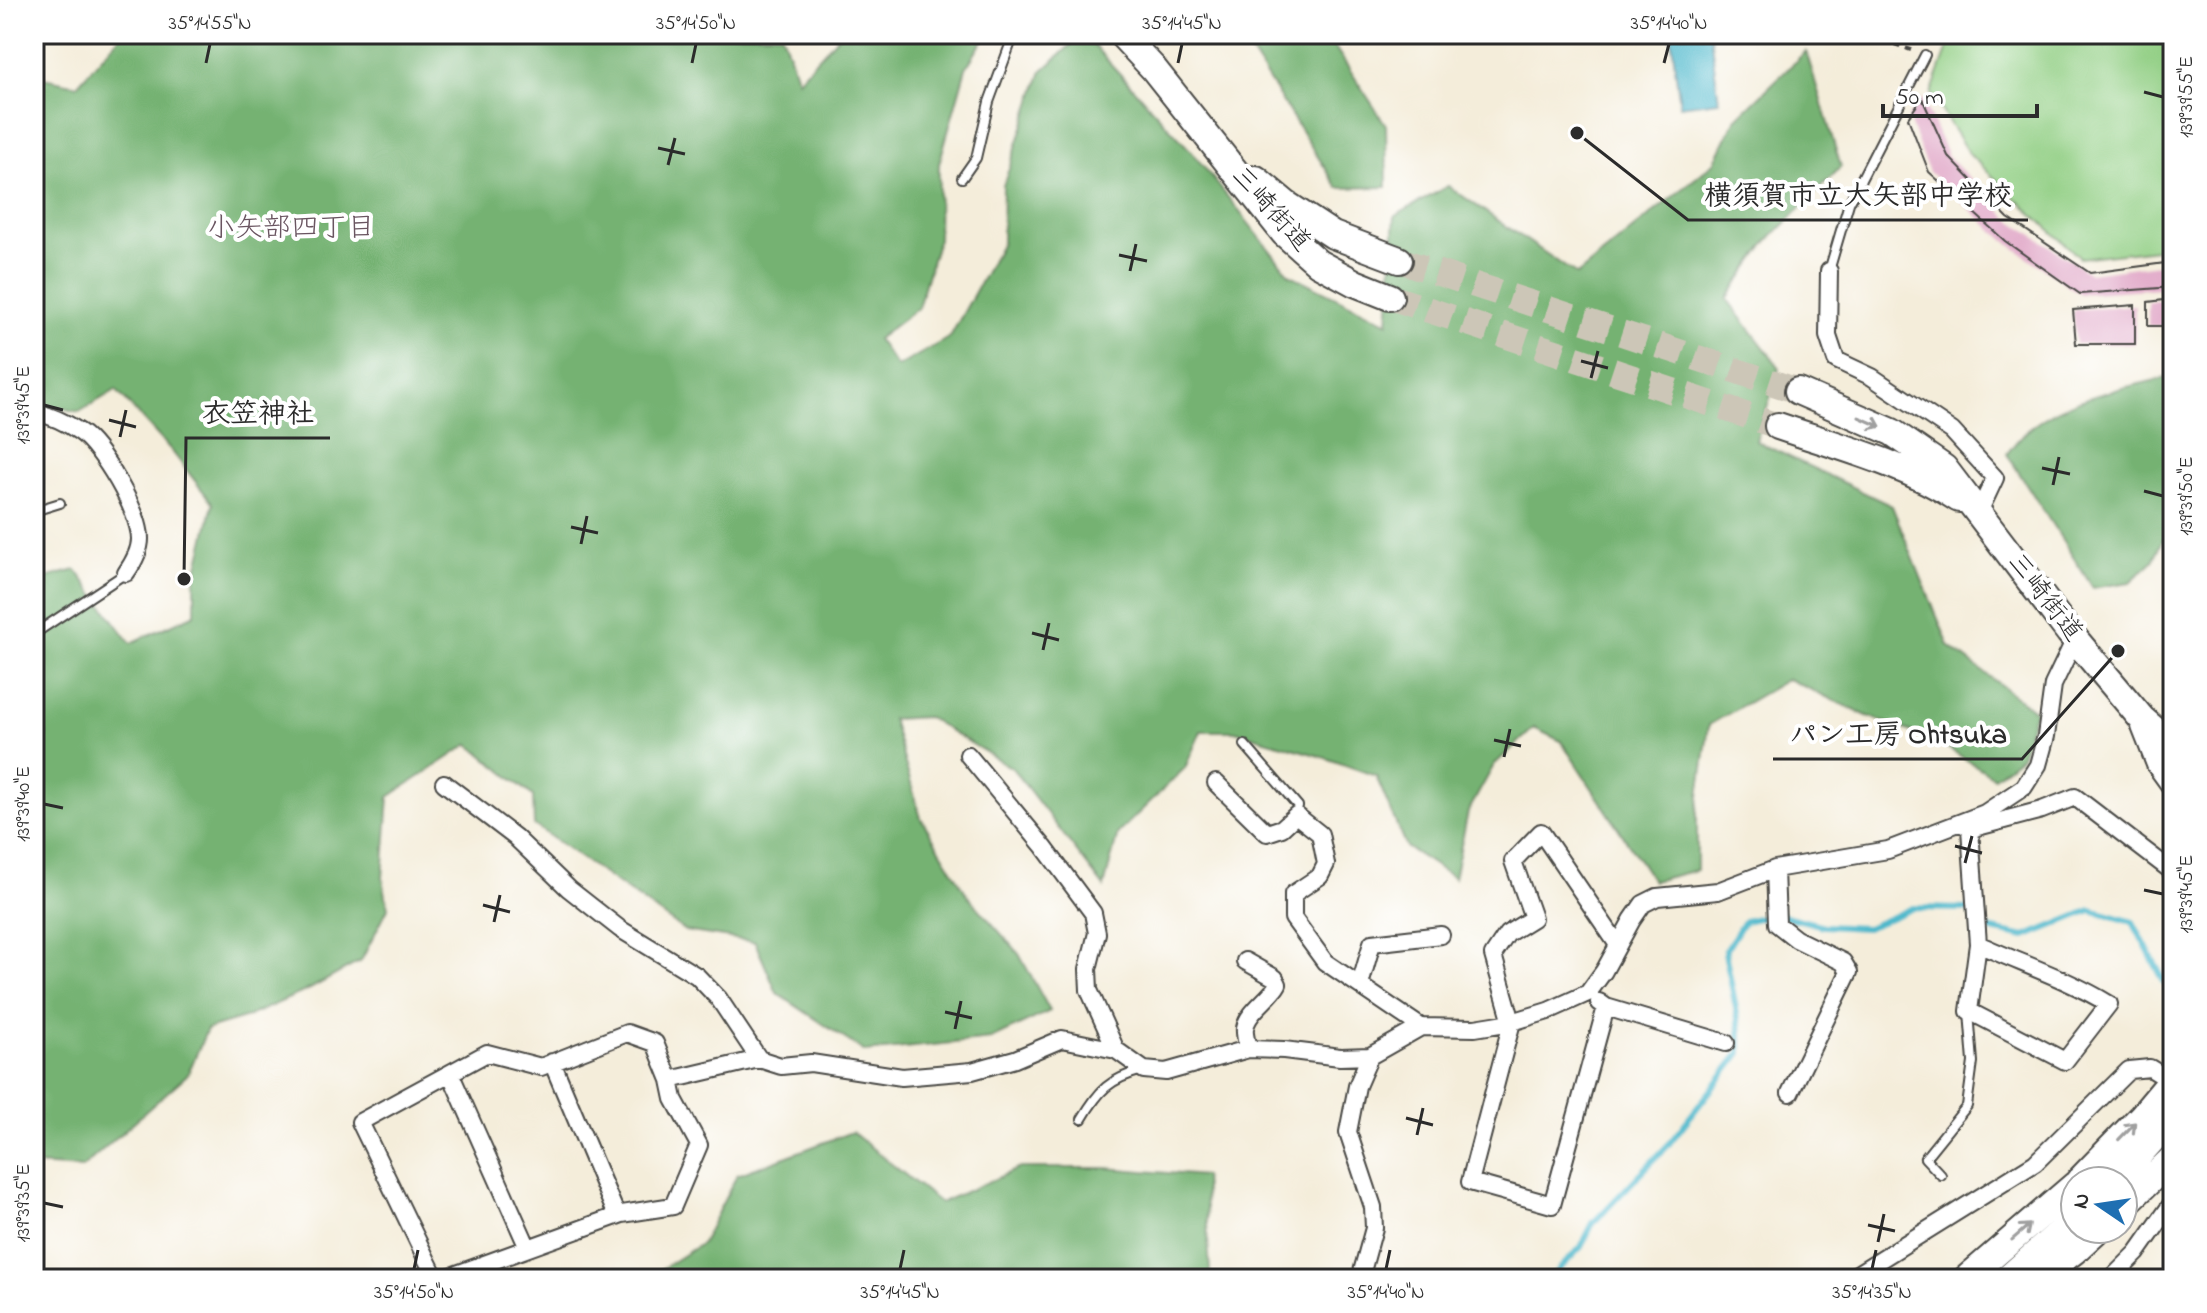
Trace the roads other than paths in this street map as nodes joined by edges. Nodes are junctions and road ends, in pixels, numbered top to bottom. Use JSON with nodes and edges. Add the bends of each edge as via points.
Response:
{"nodes":[{"id":1,"x":1014,"y":34,"type":"edge"},
{"id":2,"x":1121,"y":34,"type":"edge"},
{"id":3,"x":1925,"y":55,"type":"road end"},
{"id":4,"x":1203,"y":131,"type":"junction"},
{"id":5,"x":962,"y":178,"type":"dead end"},
{"id":6,"x":1333,"y":235,"type":"junction"},
{"id":7,"x":1399,"y":260,"type":"tunnel mouth"},
{"id":8,"x":1318,"y":263,"type":"junction"},
{"id":9,"x":1829,"y":271,"type":"joint"},
{"id":10,"x":1390,"y":297,"type":"tunnel mouth"},
{"id":11,"x":1798,"y":391,"type":"tunnel mouth"},
{"id":12,"x":34,"y":412,"type":"edge"},
{"id":13,"x":1778,"y":426,"type":"tunnel mouth"},
{"id":14,"x":60,"y":503,"type":"dead end"},
{"id":15,"x":34,"y":511,"type":"edge"},
{"id":16,"x":1979,"y":512,"type":"junction"},
{"id":17,"x":126,"y":573,"type":"joint"},
{"id":18,"x":34,"y":634,"type":"edge"},
{"id":19,"x":2075,"y":639,"type":"junction"},
{"id":20,"x":2142,"y":719,"type":"junction"},
{"id":21,"x":1245,"y":745,"type":"dead end"},
{"id":22,"x":2173,"y":746,"type":"edge"},
{"id":23,"x":968,"y":755,"type":"dead end"},
{"id":24,"x":2173,"y":782,"type":"edge"},
{"id":25,"x":444,"y":783,"type":"dead end"},
{"id":26,"x":1216,"y":783,"type":"dead end"},
{"id":27,"x":1296,"y":815,"type":"junction"},
{"id":28,"x":1966,"y":826,"type":"junction"},
{"id":29,"x":1775,"y":869,"type":"junction"},
{"id":30,"x":2173,"y":872,"type":"edge"},
{"id":31,"x":1441,"y":935,"type":"dead end"},
{"id":32,"x":1978,"y":944,"type":"junction"},
{"id":33,"x":1618,"y":945,"type":"junction"},
{"id":34,"x":1245,"y":961,"type":"dead end"},
{"id":35,"x":1360,"y":985,"type":"junction"},
{"id":36,"x":1588,"y":993,"type":"junction"},
{"id":37,"x":1606,"y":1007,"type":"junction"},
{"id":38,"x":1969,"y":1011,"type":"junction"},
{"id":39,"x":1512,"y":1022,"type":"junction"},
{"id":40,"x":1421,"y":1027,"type":"junction"},
{"id":41,"x":1726,"y":1043,"type":"dead end"},
{"id":42,"x":1248,"y":1049,"type":"junction"},
{"id":43,"x":1116,"y":1050,"type":"junction"},
{"id":44,"x":1370,"y":1056,"type":"junction"},
{"id":45,"x":759,"y":1059,"type":"junction"},
{"id":46,"x":552,"y":1062,"type":"junction"},
{"id":47,"x":1144,"y":1070,"type":"junction"},
{"id":48,"x":451,"y":1075,"type":"junction"},
{"id":49,"x":670,"y":1080,"type":"junction"},
{"id":50,"x":2172,"y":1080,"type":"edge"},
{"id":51,"x":1790,"y":1093,"type":"dead end"},
{"id":52,"x":2173,"y":1117,"type":"edge"},
{"id":53,"x":1082,"y":1119,"type":"dead end"},
{"id":54,"x":2173,"y":1158,"type":"edge"},
{"id":55,"x":2094,"y":1165,"type":"edge"},
{"id":56,"x":2130,"y":1165,"type":"edge"},
{"id":57,"x":1941,"y":1175,"type":"dead end"},
{"id":58,"x":2139,"y":1191,"type":"edge"},
{"id":59,"x":2059,"y":1199,"type":"edge"},
{"id":60,"x":2173,"y":1202,"type":"edge"},
{"id":61,"x":617,"y":1216,"type":"junction"},
{"id":62,"x":2059,"y":1238,"type":"edge"},
{"id":63,"x":2081,"y":1245,"type":"edge"},
{"id":64,"x":528,"y":1248,"type":"junction"},
{"id":65,"x":2035,"y":1267,"type":"edge"},
{"id":66,"x":1856,"y":1277,"type":"edge"},
{"id":67,"x":436,"y":1279,"type":"edge"},
{"id":68,"x":443,"y":1279,"type":"edge"},
{"id":69,"x":1360,"y":1279,"type":"edge"},
{"id":70,"x":1966,"y":1279,"type":"edge"},
{"id":71,"x":1986,"y":1279,"type":"edge"},
{"id":72,"x":2007,"y":1279,"type":"edge"},
{"id":73,"x":2111,"y":1279,"type":"edge"}],
"edges":[{"from":1,"to":5,"type":"lane","via":[[976,158]]},
{"from":2,"to":4,"type":"main road","name":"三崎街道"},
{"from":3,"to":9,"type":"lane","via":[[1849,203]]},
{"from":4,"to":6,"type":"main road","name":"三崎街道","via":[[1286,204]]},
{"from":4,"to":8,"type":"main road","name":"三崎街道","via":[[1284,233]]},
{"from":6,"to":7,"type":"main road","name":"三崎街道"},
{"from":6,"to":8,"type":"main road","via":[[1319,247]]},
{"from":8,"to":10,"type":"main road","name":"三崎街道"},
{"from":9,"to":16,"type":"street","via":[[1828,336],[1836,360],[1872,377],[1952,431],[1995,478]]},
{"from":11,"to":16,"type":"main road","name":"三崎街道","one_way":true,"via":[[1892,432],[1944,468]]},
{"from":12,"to":17,"type":"street","via":[[82,433],[122,485],[140,539]]},
{"from":13,"to":16,"type":"main road","name":"三崎街道","via":[[1935,483]]},
{"from":14,"to":15,"type":"lane"},
{"from":16,"to":19,"type":"main road","name":"三崎街道"},
{"from":17,"to":18,"type":"lane"},
{"from":19,"to":20,"type":"main road","name":"三崎街道"},
{"from":19,"to":28,"type":"street","via":[[2053,685],[2038,765],[2024,787]]},
{"from":20,"to":22,"type":"main road","name":"三崎街道"},
{"from":20,"to":24,"type":"main road","name":"三崎街道"},
{"from":21,"to":27,"type":"lane","via":[[1291,795],[1298,806]]},
{"from":23,"to":43,"type":"street","via":[[1093,913],[1097,933],[1089,990]]},
{"from":25,"to":45,"type":"street","via":[[620,929],[697,976]]},
{"from":26,"to":27,"type":"street","via":[[1267,833]]},
{"from":27,"to":35,"type":"street","via":[[1320,834],[1326,864],[1320,876],[1293,894],[1293,918],[1325,962]]},
{"from":28,"to":29,"type":"street","via":[[1888,850]]},
{"from":28,"to":30,"type":"street","via":[[2042,810],[2075,797]]},
{"from":28,"to":32,"type":"street"},
{"from":29,"to":33,"type":"street","via":[[1718,891],[1657,897],[1643,904]]},
{"from":29,"to":51,"type":"street","via":[[1777,924],[1843,962],[1849,972]]},
{"from":31,"to":35,"type":"street","via":[[1372,943]]},
{"from":32,"to":38,"type":"street"},
{"from":32,"to":38,"type":"street","via":[[2109,1004],[2065,1061]]},
{"from":33,"to":36,"type":"street"},
{"from":33,"to":39,"type":"street","via":[[1541,832],[1513,861],[1533,918],[1507,934],[1493,955]]},
{"from":34,"to":42,"type":"street","via":[[1278,984],[1245,1029]]},
{"from":35,"to":40,"type":"street"},
{"from":36,"to":37,"type":"street"},
{"from":36,"to":39,"type":"street"},
{"from":37,"to":39,"type":"street","via":[[1552,1205],[1470,1182]]},
{"from":37,"to":41,"type":"street"},
{"from":38,"to":57,"type":"lane","via":[[1973,1062],[1967,1106],[1925,1158]]},
{"from":39,"to":40,"type":"street"},
{"from":40,"to":44,"type":"street"},
{"from":42,"to":44,"type":"street"},
{"from":42,"to":47,"type":"street","via":[[1166,1072]]},
{"from":43,"to":45,"type":"street","via":[[1062,1039],[972,1071],[902,1077],[811,1063],[781,1066]]},
{"from":43,"to":47,"type":"street"},
{"from":44,"to":69,"type":"street","via":[[1357,1086],[1348,1132],[1373,1207],[1374,1228]]},
{"from":45,"to":49,"type":"street"},
{"from":46,"to":48,"type":"street","via":[[541,1067],[487,1053]]},
{"from":46,"to":49,"type":"street","via":[[627,1033],[655,1043]]},
{"from":46,"to":61,"type":"street"},
{"from":47,"to":53,"type":"lane","via":[[1102,1087]]},
{"from":48,"to":64,"type":"street"},
{"from":48,"to":67,"type":"street","via":[[360,1122]]},
{"from":49,"to":61,"type":"street","via":[[674,1099],[699,1145],[673,1206]]},
{"from":55,"to":50,"type":"main road","one_way":true},
{"from":50,"to":66,"type":"street","via":[[2150,1068],[2129,1070],[2035,1163]]},
{"from":52,"to":56,"type":"main road"},
{"from":54,"to":58,"type":"main road"},
{"from":70,"to":59,"type":"main road","one_way":true},
{"from":60,"to":73,"type":"street"},
{"from":61,"to":64,"type":"street"},
{"from":62,"to":65,"type":"main road"},
{"from":63,"to":65,"type":"main road"},
{"from":64,"to":68,"type":"street"},
{"from":65,"to":71,"type":"main road"},
{"from":65,"to":72,"type":"main road"}]}
